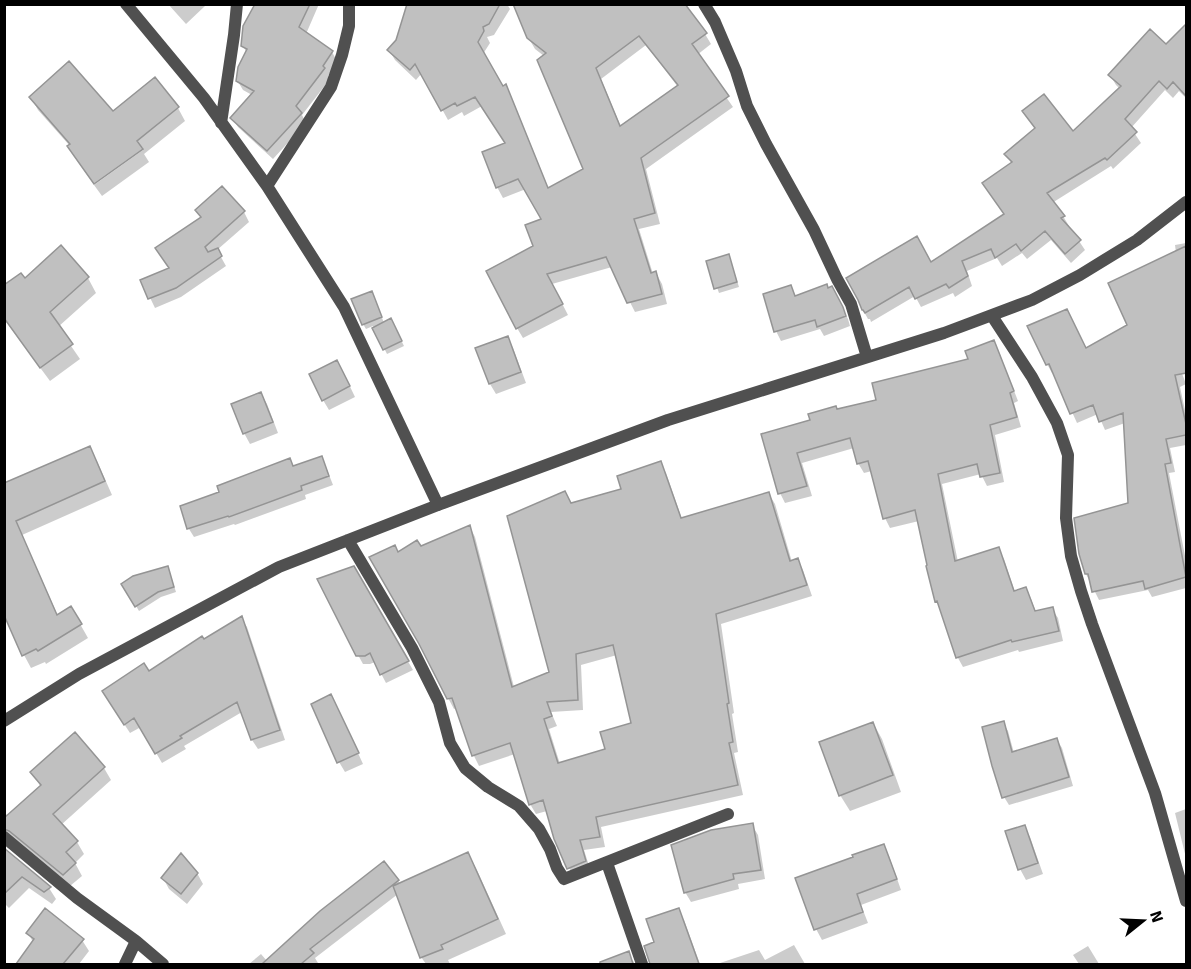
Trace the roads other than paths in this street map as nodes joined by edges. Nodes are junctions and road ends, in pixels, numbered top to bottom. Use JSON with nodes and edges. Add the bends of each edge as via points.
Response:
{"nodes":[{"id":1,"x":126,"y":4,"type":"edge"},
{"id":2,"x":237,"y":4,"type":"edge"},
{"id":3,"x":349,"y":4,"type":"edge"},
{"id":4,"x":704,"y":4,"type":"edge"},
{"id":5,"x":221,"y":123,"type":"junction"},
{"id":6,"x":267,"y":186,"type":"junction"},
{"id":7,"x":1186,"y":202,"type":"edge"},
{"id":8,"x":992,"y":316,"type":"junction"},
{"id":9,"x":867,"y":357,"type":"junction"},
{"id":10,"x":438,"y":505,"type":"junction"},
{"id":11,"x":348,"y":540,"type":"junction"},
{"id":12,"x":4,"y":721,"type":"edge"},
{"id":13,"x":728,"y":814,"type":"dead end"},
{"id":14,"x":4,"y":837,"type":"edge"},
{"id":15,"x":607,"y":863,"type":"junction"},
{"id":16,"x":1186,"y":901,"type":"edge"},
{"id":17,"x":136,"y":941,"type":"junction"},
{"id":18,"x":125,"y":964,"type":"edge"},
{"id":19,"x":163,"y":964,"type":"edge"},
{"id":20,"x":642,"y":964,"type":"edge"}],
"edges":[{"from":1,"to":5,"type":"street"},
{"from":2,"to":5,"type":"street"},
{"from":3,"to":6,"type":"street","via":[[349,26],[331,87]]},
{"from":4,"to":9,"type":"street","via":[[736,71],[747,106],[851,304]]},
{"from":5,"to":6,"type":"street"},
{"from":6,"to":10,"type":"street","via":[[344,307]]},
{"from":7,"to":8,"type":"street","via":[[1137,240],[1080,275]]},
{"from":8,"to":9,"type":"street"},
{"from":8,"to":16,"type":"street","via":[[1032,376],[1057,423],[1068,455],[1066,518],[1071,556],[1155,793]]},
{"from":9,"to":10,"type":"street","via":[[668,420]]},
{"from":10,"to":11,"type":"street"},
{"from":11,"to":12,"type":"street","via":[[279,567],[79,674]]},
{"from":11,"to":15,"type":"street","via":[[412,648],[439,702],[450,743],[465,768],[519,806],[539,830],[564,879]]},
{"from":13,"to":15,"type":"street"},
{"from":14,"to":17,"type":"street"},
{"from":15,"to":20,"type":"street"},
{"from":17,"to":18,"type":"street"},
{"from":17,"to":19,"type":"street"}]}
